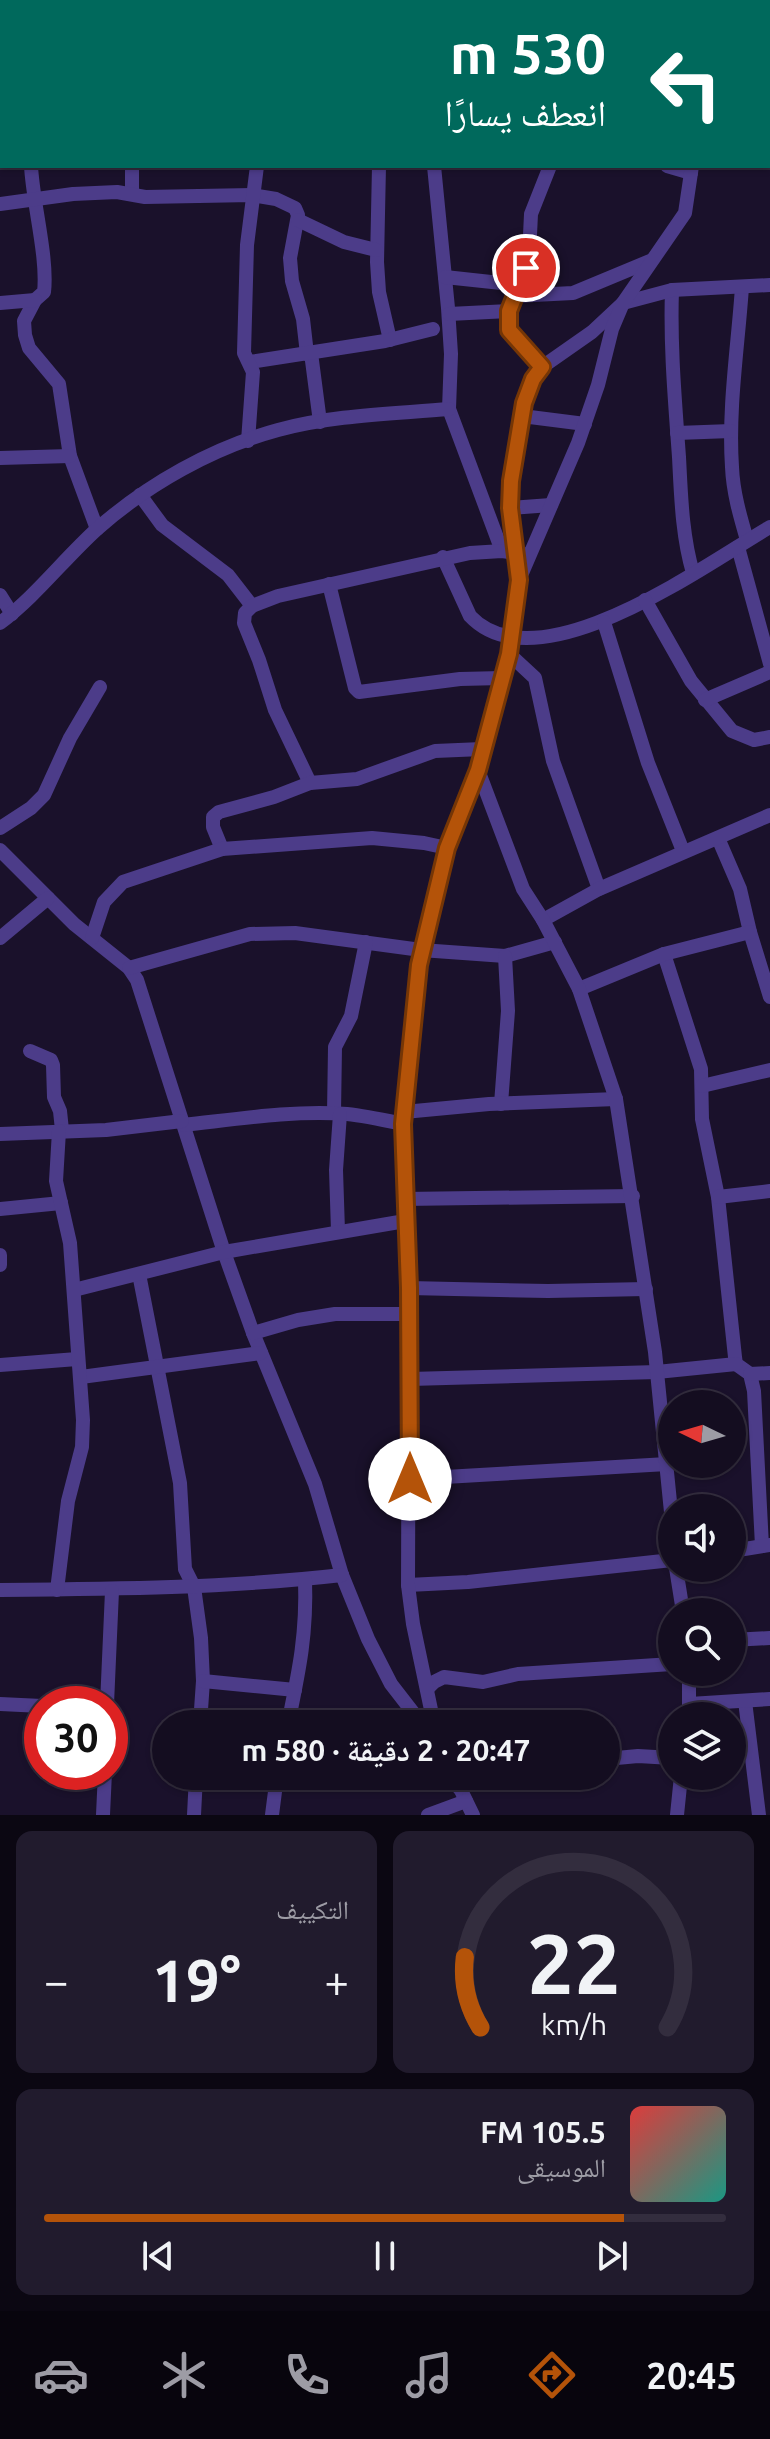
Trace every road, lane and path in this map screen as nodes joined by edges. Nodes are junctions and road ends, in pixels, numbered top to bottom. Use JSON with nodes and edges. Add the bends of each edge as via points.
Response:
{"nodes":[{"id":1,"x":31,"y":168,"type":"edge"},
{"id":2,"x":132,"y":168,"type":"edge"},
{"id":3,"x":257,"y":168,"type":"edge"},
{"id":4,"x":379,"y":168,"type":"edge"},
{"id":5,"x":434,"y":168,"type":"edge"},
{"id":6,"x":549,"y":168,"type":"edge"},
{"id":7,"x":691,"y":169,"type":"edge"},
{"id":8,"x":132,"y":194,"type":"junction"},
{"id":9,"x":252,"y":195,"type":"junction"},
{"id":10,"x":33,"y":198,"type":"junction"},
{"id":11,"x":0,"y":204,"type":"edge"},
{"id":12,"x":298,"y":220,"type":"junction"},
{"id":13,"x":376,"y":250,"type":"junction"},
{"id":14,"x":651,"y":261,"type":"junction"},
{"id":15,"x":445,"y":277,"type":"junction"},
{"id":16,"x":770,"y":285,"type":"edge"},
{"id":17,"x":742,"y":287,"type":"junction"},
{"id":18,"x":672,"y":290,"type":"junction"},
{"id":19,"x":514,"y":297,"type":"junction"},
{"id":20,"x":35,"y":300,"type":"junction"},
{"id":21,"x":0,"y":303,"type":"edge"},
{"id":22,"x":623,"y":303,"type":"junction"},
{"id":23,"x":449,"y":314,"type":"junction"},
{"id":24,"x":433,"y":329,"type":"dead end"},
{"id":25,"x":390,"y":340,"type":"junction"},
{"id":26,"x":309,"y":354,"type":"junction"},
{"id":27,"x":250,"y":362,"type":"junction"},
{"id":28,"x":542,"y":367,"type":"junction"},
{"id":29,"x":449,"y":409,"type":"junction"},
{"id":30,"x":522,"y":416,"type":"junction"},
{"id":31,"x":320,"y":422,"type":"junction"},
{"id":32,"x":585,"y":424,"type":"junction"},
{"id":33,"x":731,"y":431,"type":"junction"},
{"id":34,"x":677,"y":433,"type":"junction"},
{"id":35,"x":248,"y":441,"type":"junction"},
{"id":36,"x":70,"y":456,"type":"junction"},
{"id":37,"x":0,"y":458,"type":"edge"},
{"id":38,"x":140,"y":495,"type":"junction"},
{"id":39,"x":551,"y":505,"type":"junction"},
{"id":40,"x":510,"y":508,"type":"junction"},
{"id":41,"x":770,"y":527,"type":"edge"},
{"id":42,"x":97,"y":529,"type":"junction"},
{"id":43,"x":743,"y":544,"type":"junction"},
{"id":44,"x":516,"y":553,"type":"junction"},
{"id":45,"x":443,"y":557,"type":"junction"},
{"id":46,"x":693,"y":573,"type":"junction"},
{"id":47,"x":329,"y":584,"type":"junction"},
{"id":48,"x":0,"y":595,"type":"edge"},
{"id":49,"x":645,"y":600,"type":"junction"},
{"id":50,"x":252,"y":606,"type":"junction"},
{"id":51,"x":6,"y":619,"type":"edge"},
{"id":52,"x":604,"y":622,"type":"junction"},
{"id":53,"x":768,"y":644,"type":"edge"},
{"id":54,"x":511,"y":646,"type":"junction"},
{"id":55,"x":770,"y":664,"type":"edge"},
{"id":56,"x":770,"y":672,"type":"edge"},
{"id":57,"x":502,"y":678,"type":"junction"},
{"id":58,"x":100,"y":687,"type":"dead end"},
{"id":59,"x":705,"y":700,"type":"junction"},
{"id":60,"x":770,"y":737,"type":"edge"},
{"id":61,"x":482,"y":749,"type":"junction"},
{"id":62,"x":478,"y":770,"type":"junction"},
{"id":63,"x":310,"y":783,"type":"junction"},
{"id":64,"x":770,"y":815,"type":"edge"},
{"id":65,"x":0,"y":828,"type":"edge"},
{"id":66,"x":718,"y":838,"type":"junction"},
{"id":67,"x":447,"y":848,"type":"junction"},
{"id":68,"x":222,"y":849,"type":"junction"},
{"id":69,"x":0,"y":850,"type":"edge"},
{"id":70,"x":683,"y":851,"type":"junction"},
{"id":71,"x":599,"y":889,"type":"junction"},
{"id":72,"x":48,"y":898,"type":"junction"},
{"id":73,"x":543,"y":920,"type":"junction"},
{"id":74,"x":750,"y":932,"type":"junction"},
{"id":75,"x":0,"y":938,"type":"edge"},
{"id":76,"x":92,"y":938,"type":"junction"},
{"id":77,"x":366,"y":942,"type":"junction"},
{"id":78,"x":555,"y":942,"type":"junction"},
{"id":79,"x":421,"y":950,"type":"junction"},
{"id":80,"x":664,"y":954,"type":"junction"},
{"id":81,"x":505,"y":956,"type":"junction"},
{"id":82,"x":129,"y":968,"type":"junction"},
{"id":83,"x":579,"y":989,"type":"junction"},
{"id":84,"x":770,"y":997,"type":"edge"},
{"id":85,"x":30,"y":1051,"type":"dead end"},
{"id":86,"x":770,"y":1070,"type":"edge"},
{"id":87,"x":702,"y":1086,"type":"junction"},
{"id":88,"x":616,"y":1099,"type":"junction"},
{"id":89,"x":501,"y":1104,"type":"junction"},
{"id":90,"x":337,"y":1114,"type":"junction"},
{"id":91,"x":403,"y":1118,"type":"junction"},
{"id":92,"x":183,"y":1123,"type":"junction"},
{"id":93,"x":61,"y":1131,"type":"junction"},
{"id":94,"x":0,"y":1134,"type":"edge"},
{"id":95,"x":770,"y":1191,"type":"edge"},
{"id":96,"x":633,"y":1196,"type":"junction"},
{"id":97,"x":718,"y":1197,"type":"junction"},
{"id":98,"x":404,"y":1199,"type":"junction"},
{"id":99,"x":61,"y":1203,"type":"junction"},
{"id":100,"x":0,"y":1209,"type":"edge"},
{"id":101,"x":405,"y":1221,"type":"junction"},
{"id":102,"x":338,"y":1231,"type":"junction"},
{"id":103,"x":224,"y":1252,"type":"junction"},
{"id":104,"x":0,"y":1255,"type":"edge"},
{"id":105,"x":0,"y":1265,"type":"edge"},
{"id":106,"x":139,"y":1274,"type":"junction"},
{"id":107,"x":409,"y":1288,"type":"junction"},
{"id":108,"x":646,"y":1289,"type":"junction"},
{"id":109,"x":74,"y":1290,"type":"junction"},
{"id":110,"x":409,"y":1314,"type":"junction"},
{"id":111,"x":253,"y":1333,"type":"junction"},
{"id":112,"x":261,"y":1353,"type":"junction"},
{"id":113,"x":77,"y":1359,"type":"junction"},
{"id":114,"x":736,"y":1364,"type":"junction"},
{"id":115,"x":0,"y":1365,"type":"edge"},
{"id":116,"x":157,"y":1369,"type":"junction"},
{"id":117,"x":657,"y":1372,"type":"junction"},
{"id":118,"x":770,"y":1373,"type":"edge"},
{"id":119,"x":750,"y":1374,"type":"junction"},
{"id":120,"x":81,"y":1377,"type":"junction"},
{"id":121,"x":410,"y":1379,"type":"junction"},
{"id":122,"x":659,"y":1390,"type":"edge"},
{"id":123,"x":658,"y":1465,"type":"edge"},
{"id":124,"x":410,"y":1479,"type":"junction"},
{"id":125,"x":766,"y":1545,"type":"edge"},
{"id":126,"x":746,"y":1549,"type":"edge"},
{"id":127,"x":658,"y":1562,"type":"edge"},
{"id":128,"x":342,"y":1575,"type":"junction"},
{"id":129,"x":305,"y":1579,"type":"junction"},
{"id":130,"x":408,"y":1585,"type":"junction"},
{"id":131,"x":194,"y":1587,"type":"junction"},
{"id":132,"x":0,"y":1590,"type":"edge"},
{"id":133,"x":57,"y":1590,"type":"junction"},
{"id":134,"x":112,"y":1591,"type":"junction"},
{"id":135,"x":770,"y":1638,"type":"edge"},
{"id":136,"x":746,"y":1639,"type":"edge"},
{"id":137,"x":658,"y":1665,"type":"edge"},
{"id":138,"x":203,"y":1681,"type":"junction"},
{"id":139,"x":108,"y":1686,"type":"edge"},
{"id":140,"x":428,"y":1688,"type":"junction"},
{"id":141,"x":295,"y":1690,"type":"junction"},
{"id":142,"x":770,"y":1699,"type":"edge"},
{"id":143,"x":745,"y":1701,"type":"junction"},
{"id":144,"x":739,"y":1702,"type":"edge"},
{"id":145,"x":0,"y":1704,"type":"edge"},
{"id":146,"x":24,"y":1705,"type":"edge"},
{"id":147,"x":201,"y":1710,"type":"edge"},
{"id":148,"x":291,"y":1710,"type":"edge"},
{"id":149,"x":411,"y":1710,"type":"edge"},
{"id":150,"x":432,"y":1710,"type":"edge"},
{"id":151,"x":658,"y":1757,"type":"edge"},
{"id":152,"x":620,"y":1758,"type":"edge"},
{"id":153,"x":104,"y":1790,"type":"edge"},
{"id":154,"x":195,"y":1790,"type":"edge"},
{"id":155,"x":275,"y":1790,"type":"edge"},
{"id":156,"x":680,"y":1790,"type":"edge"},
{"id":157,"x":463,"y":1795,"type":"edge"},
{"id":158,"x":103,"y":1815,"type":"edge"},
{"id":159,"x":194,"y":1815,"type":"edge"},
{"id":160,"x":272,"y":1815,"type":"edge"},
{"id":161,"x":428,"y":1815,"type":"edge"},
{"id":162,"x":677,"y":1815,"type":"edge"},
{"id":163,"x":759,"y":1815,"type":"edge"}],
"edges":[{"from":1,"to":10,"type":"street"},
{"from":2,"to":8,"type":"street"},
{"from":3,"to":9,"type":"street"},
{"from":4,"to":13,"type":"street"},
{"from":5,"to":15,"type":"street"},
{"from":6,"to":19,"type":"street","via":[[531,214],[529,256]]},
{"from":7,"to":14,"type":"street","via":[[685,213]]},
{"from":8,"to":9,"type":"street"},
{"from":8,"to":10,"type":"street"},
{"from":9,"to":12,"type":"street","via":[[295,208]]},
{"from":9,"to":27,"type":"street","via":[[244,353]]},
{"from":10,"to":11,"type":"street"},
{"from":10,"to":20,"type":"street","via":[[46,279],[44,292]]},
{"from":12,"to":13,"type":"street","via":[[344,242]]},
{"from":12,"to":26,"type":"street","via":[[290,258]]},
{"from":13,"to":25,"type":"street"},
{"from":14,"to":19,"type":"street","via":[[573,293]]},
{"from":14,"to":22,"type":"street"},
{"from":15,"to":19,"type":"street"},
{"from":15,"to":23,"type":"street"},
{"from":16,"to":17,"type":"street"},
{"from":17,"to":18,"type":"street"},
{"from":17,"to":33,"type":"street"},
{"from":18,"to":22,"type":"street"},
{"from":18,"to":34,"type":"street"},
{"from":19,"to":23,"type":"street"},
{"from":19,"to":28,"type":"street","via":[[509,330]]},
{"from":20,"to":21,"type":"street"},
{"from":20,"to":36,"type":"street","via":[[24,321],[25,335],[29,348],[59,384]]},
{"from":22,"to":28,"type":"street"},
{"from":22,"to":32,"type":"street"},
{"from":23,"to":29,"type":"street"},
{"from":24,"to":25,"type":"street"},
{"from":25,"to":26,"type":"street"},
{"from":26,"to":27,"type":"street"},
{"from":26,"to":31,"type":"street"},
{"from":27,"to":35,"type":"street","via":[[254,384]]},
{"from":28,"to":30,"type":"street"},
{"from":29,"to":31,"type":"street"},
{"from":29,"to":44,"type":"street"},
{"from":30,"to":32,"type":"street"},
{"from":30,"to":40,"type":"street"},
{"from":31,"to":35,"type":"street"},
{"from":32,"to":39,"type":"street"},
{"from":33,"to":34,"type":"street"},
{"from":33,"to":43,"type":"street"},
{"from":34,"to":46,"type":"street"},
{"from":35,"to":38,"type":"street","via":[[207,457]]},
{"from":36,"to":37,"type":"street"},
{"from":36,"to":42,"type":"street"},
{"from":38,"to":42,"type":"street"},
{"from":38,"to":50,"type":"street","via":[[162,525],[228,575]]},
{"from":39,"to":40,"type":"street"},
{"from":39,"to":44,"type":"street"},
{"from":40,"to":44,"type":"street"},
{"from":41,"to":43,"type":"street"},
{"from":42,"to":51,"type":"street"},
{"from":43,"to":46,"type":"street"},
{"from":43,"to":53,"type":"street"},
{"from":44,"to":45,"type":"street"},
{"from":44,"to":54,"type":"street","via":[[519,580]]},
{"from":45,"to":47,"type":"street"},
{"from":45,"to":54,"type":"street","via":[[470,616]]},
{"from":46,"to":49,"type":"street"},
{"from":47,"to":50,"type":"street"},
{"from":47,"to":57,"type":"street","via":[[359,692]]},
{"from":48,"to":51,"type":"street"},
{"from":49,"to":52,"type":"street"},
{"from":49,"to":59,"type":"street"},
{"from":50,"to":63,"type":"street","via":[[244,623],[275,710]]},
{"from":52,"to":54,"type":"street"},
{"from":52,"to":70,"type":"street","via":[[648,763]]},
{"from":53,"to":55,"type":"street"},
{"from":54,"to":57,"type":"street"},
{"from":54,"to":71,"type":"street","via":[[535,678],[553,761]]},
{"from":56,"to":59,"type":"street"},
{"from":57,"to":61,"type":"street"},
{"from":58,"to":65,"type":"street","via":[[44,795]]},
{"from":59,"to":60,"type":"street","via":[[732,731],[754,740]]},
{"from":61,"to":62,"type":"street"},
{"from":61,"to":63,"type":"street","via":[[435,751],[357,779]]},
{"from":62,"to":67,"type":"street"},
{"from":62,"to":73,"type":"street","via":[[523,889]]},
{"from":63,"to":68,"type":"street","via":[[219,812],[213,827]]},
{"from":64,"to":66,"type":"street"},
{"from":66,"to":70,"type":"street"},
{"from":66,"to":74,"type":"street","via":[[740,889]]},
{"from":67,"to":68,"type":"street","via":[[372,838]]},
{"from":67,"to":79,"type":"street"},
{"from":68,"to":76,"type":"street","via":[[123,882],[104,902]]},
{"from":69,"to":72,"type":"street"},
{"from":70,"to":71,"type":"street"},
{"from":71,"to":73,"type":"street"},
{"from":72,"to":75,"type":"street"},
{"from":72,"to":76,"type":"street"},
{"from":73,"to":78,"type":"street"},
{"from":74,"to":80,"type":"street"},
{"from":74,"to":84,"type":"street"},
{"from":76,"to":82,"type":"street"},
{"from":77,"to":79,"type":"street"},
{"from":77,"to":82,"type":"street","via":[[295,933],[250,934]]},
{"from":77,"to":90,"type":"street","via":[[351,1016],[335,1047]]},
{"from":78,"to":81,"type":"street"},
{"from":78,"to":83,"type":"street"},
{"from":79,"to":81,"type":"street"},
{"from":79,"to":91,"type":"street"},
{"from":80,"to":83,"type":"street"},
{"from":80,"to":87,"type":"street","via":[[698,1056]]},
{"from":81,"to":89,"type":"street","via":[[508,1011]]},
{"from":82,"to":92,"type":"street"},
{"from":83,"to":88,"type":"street"},
{"from":85,"to":93,"type":"street","via":[[53,1065]]},
{"from":86,"to":87,"type":"street"},
{"from":87,"to":97,"type":"street","via":[[702,1119]]},
{"from":88,"to":89,"type":"street"},
{"from":88,"to":96,"type":"street"},
{"from":89,"to":91,"type":"street"},
{"from":90,"to":91,"type":"street"},
{"from":90,"to":92,"type":"street"},
{"from":90,"to":102,"type":"street"},
{"from":91,"to":98,"type":"street"},
{"from":92,"to":93,"type":"street"},
{"from":92,"to":103,"type":"street"},
{"from":93,"to":94,"type":"street"},
{"from":93,"to":99,"type":"street","via":[[56,1181]]},
{"from":95,"to":97,"type":"street"},
{"from":96,"to":98,"type":"street"},
{"from":96,"to":108,"type":"street"},
{"from":97,"to":114,"type":"street"},
{"from":98,"to":101,"type":"street"},
{"from":99,"to":100,"type":"street"},
{"from":99,"to":109,"type":"street"},
{"from":101,"to":102,"type":"street"},
{"from":101,"to":107,"type":"street"},
{"from":102,"to":103,"type":"street"},
{"from":103,"to":106,"type":"street"},
{"from":103,"to":111,"type":"street"},
{"from":104,"to":105,"type":"street"},
{"from":106,"to":109,"type":"street"},
{"from":106,"to":116,"type":"street"},
{"from":107,"to":108,"type":"street"},
{"from":107,"to":110,"type":"street"},
{"from":108,"to":117,"type":"street"},
{"from":109,"to":113,"type":"street"},
{"from":110,"to":111,"type":"street","via":[[335,1314]]},
{"from":110,"to":121,"type":"street"},
{"from":111,"to":112,"type":"street"},
{"from":112,"to":116,"type":"street"},
{"from":112,"to":128,"type":"street","via":[[315,1484]]},
{"from":113,"to":115,"type":"street"},
{"from":113,"to":120,"type":"street"},
{"from":114,"to":117,"type":"street"},
{"from":114,"to":119,"type":"street"},
{"from":116,"to":120,"type":"street"},
{"from":116,"to":131,"type":"street","via":[[180,1483],[185,1569]]},
{"from":117,"to":121,"type":"street"},
{"from":117,"to":122,"type":"street"},
{"from":118,"to":119,"type":"street"},
{"from":119,"to":125,"type":"street"},
{"from":120,"to":133,"type":"street","via":[[82,1447],[68,1501]]},
{"from":121,"to":124,"type":"street"},
{"from":123,"to":124,"type":"street"},
{"from":124,"to":130,"type":"street"},
{"from":125,"to":126,"type":"street"},
{"from":127,"to":130,"type":"street"},
{"from":128,"to":129,"type":"street"},
{"from":128,"to":149,"type":"street","via":[[391,1684]]},
{"from":129,"to":131,"type":"street"},
{"from":129,"to":141,"type":"street","via":[[307,1621]]},
{"from":130,"to":140,"type":"street"},
{"from":131,"to":134,"type":"street"},
{"from":131,"to":138,"type":"street"},
{"from":132,"to":133,"type":"street"},
{"from":133,"to":134,"type":"street"},
{"from":134,"to":139,"type":"street"},
{"from":135,"to":136,"type":"street"},
{"from":137,"to":140,"type":"street","via":[[518,1674],[483,1682],[444,1677]]},
{"from":138,"to":141,"type":"street"},
{"from":138,"to":147,"type":"street"},
{"from":140,"to":150,"type":"street"},
{"from":141,"to":148,"type":"street"},
{"from":142,"to":143,"type":"street"},
{"from":143,"to":144,"type":"street"},
{"from":143,"to":163,"type":"street"},
{"from":145,"to":146,"type":"street"},
{"from":151,"to":152,"type":"street"},
{"from":153,"to":158,"type":"street"},
{"from":154,"to":159,"type":"street"},
{"from":155,"to":160,"type":"street"},
{"from":156,"to":162,"type":"street"},
{"from":157,"to":161,"type":"street"}]}
